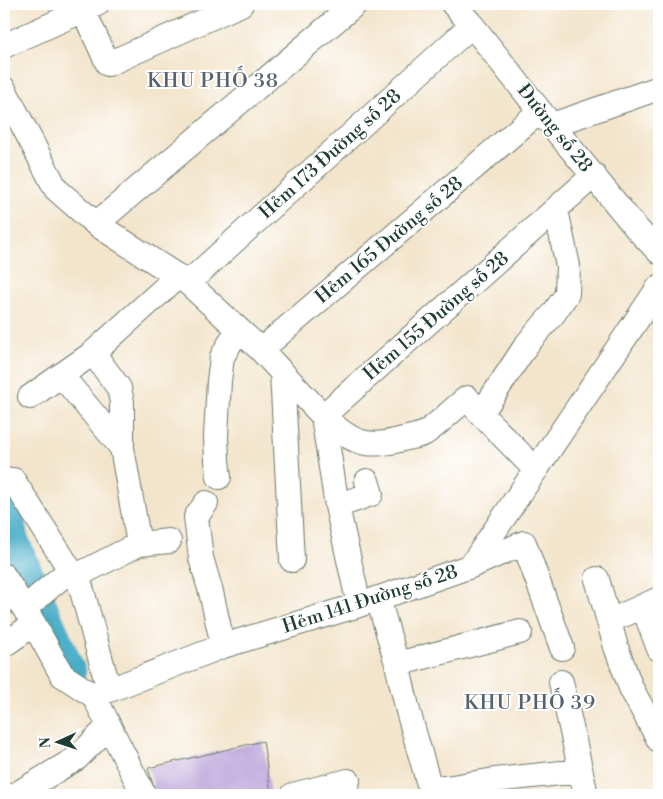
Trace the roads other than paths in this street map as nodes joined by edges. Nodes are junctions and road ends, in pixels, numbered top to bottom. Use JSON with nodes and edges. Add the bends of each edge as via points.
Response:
{"nodes":[{"id":1,"x":241,"y":4,"type":"edge"},
{"id":2,"x":354,"y":4,"type":"edge"},
{"id":3,"x":453,"y":4,"type":"edge"},
{"id":4,"x":90,"y":7,"type":"edge"},
{"id":5,"x":472,"y":25,"type":"junction"},
{"id":6,"x":4,"y":46,"type":"edge"},
{"id":7,"x":659,"y":88,"type":"edge"},
{"id":8,"x":4,"y":90,"type":"edge"},
{"id":9,"x":546,"y":118,"type":"junction"},
{"id":10,"x":594,"y":175,"type":"junction"},
{"id":11,"x":556,"y":210,"type":"junction"},
{"id":12,"x":96,"y":224,"type":"junction"},
{"id":13,"x":659,"y":252,"type":"edge"},
{"id":14,"x":183,"y":280,"type":"junction"},
{"id":15,"x":659,"y":288,"type":"edge"},
{"id":16,"x":238,"y":329,"type":"junction"},
{"id":17,"x":260,"y":350,"type":"junction"},
{"id":18,"x":93,"y":353,"type":"junction"},
{"id":19,"x":282,"y":372,"type":"junction"},
{"id":20,"x":62,"y":375,"type":"junction"},
{"id":21,"x":30,"y":397,"type":"dead end"},
{"id":22,"x":481,"y":414,"type":"junction"},
{"id":23,"x":323,"y":416,"type":"junction"},
{"id":24,"x":122,"y":448,"type":"junction"},
{"id":25,"x":536,"y":470,"type":"junction"},
{"id":26,"x":220,"y":477,"type":"dead end"},
{"id":27,"x":13,"y":480,"type":"dead end"},
{"id":28,"x":367,"y":481,"type":"dead end"},
{"id":29,"x":206,"y":503,"type":"dead end"},
{"id":30,"x":337,"y":506,"type":"junction"},
{"id":31,"x":169,"y":541,"type":"dead end"},
{"id":32,"x":139,"y":544,"type":"junction"},
{"id":33,"x":292,"y":560,"type":"dead end"},
{"id":34,"x":471,"y":566,"type":"junction"},
{"id":35,"x":72,"y":573,"type":"junction"},
{"id":36,"x":4,"y":576,"type":"edge"},
{"id":37,"x":597,"y":579,"type":"dead end"},
{"id":38,"x":368,"y":601,"type":"junction"},
{"id":39,"x":651,"y":603,"type":"edge"},
{"id":40,"x":26,"y":604,"type":"edge"},
{"id":41,"x":621,"y":616,"type":"dead end"},
{"id":42,"x":520,"y":632,"type":"dead end"},
{"id":43,"x":4,"y":645,"type":"edge"},
{"id":44,"x":223,"y":646,"type":"junction"},
{"id":45,"x":562,"y":648,"type":"dead end"},
{"id":46,"x":659,"y":649,"type":"edge"},
{"id":47,"x":397,"y":664,"type":"junction"},
{"id":48,"x":561,"y":682,"type":"dead end"},
{"id":49,"x":101,"y":693,"type":"junction"},
{"id":50,"x":109,"y":726,"type":"junction"},
{"id":51,"x":659,"y":740,"type":"edge"},
{"id":52,"x":580,"y":771,"type":"junction"},
{"id":53,"x":348,"y":781,"type":"dead end"},
{"id":54,"x":465,"y":790,"type":"edge"},
{"id":55,"x":15,"y":795,"type":"edge"},
{"id":56,"x":144,"y":795,"type":"edge"},
{"id":57,"x":293,"y":795,"type":"edge"},
{"id":58,"x":586,"y":795,"type":"edge"}],
"edges":[{"from":1,"to":4,"type":"street","via":[[108,64]]},
{"from":2,"to":12,"type":"street"},
{"from":3,"to":5,"type":"street","name":"Đường số 28"},
{"from":4,"to":6,"type":"street"},
{"from":5,"to":9,"type":"street","name":"Đường số 28"},
{"from":5,"to":14,"type":"street","name":"Hẻm 173 Đường số 28"},
{"from":7,"to":9,"type":"street"},
{"from":8,"to":12,"type":"street","via":[[56,189]]},
{"from":9,"to":10,"type":"street","name":"Đường số 28"},
{"from":9,"to":17,"type":"street","name":"Hẻm 165 Đường số 28"},
{"from":10,"to":11,"type":"street","name":"Hẻm 155 Đường số 28"},
{"from":10,"to":13,"type":"street","name":"Đường số 28"},
{"from":11,"to":22,"type":"street","via":[[568,266],[567,294],[527,344]]},
{"from":11,"to":23,"type":"street","name":"Hẻm 155 Đường số 28"},
{"from":12,"to":14,"type":"street"},
{"from":14,"to":16,"type":"street"},
{"from":14,"to":18,"type":"street","name":"Hẻm 173 Đường số 28"},
{"from":15,"to":25,"type":"street","name":"Hẻm 141 Đường số 28"},
{"from":16,"to":17,"type":"street"},
{"from":16,"to":26,"type":"street","via":[[222,357],[218,381],[216,436]]},
{"from":17,"to":19,"type":"street"},
{"from":18,"to":20,"type":"street","name":"Hẻm 173 Đường số 28"},
{"from":18,"to":24,"type":"street","via":[[119,388]]},
{"from":19,"to":23,"type":"street"},
{"from":19,"to":33,"type":"street"},
{"from":20,"to":21,"type":"street","name":"Hẻm 173 Đường số 28"},
{"from":20,"to":24,"type":"street"},
{"from":22,"to":23,"type":"street","via":[[466,398],[424,434],[372,445],[341,433]]},
{"from":22,"to":25,"type":"street"},
{"from":23,"to":30,"type":"street"},
{"from":24,"to":32,"type":"street"},
{"from":25,"to":34,"type":"street","name":"Hẻm 141 Đường số 28"},
{"from":27,"to":35,"type":"street"},
{"from":28,"to":30,"type":"street","via":[[371,494]]},
{"from":29,"to":44,"type":"street","via":[[196,517],[198,534]]},
{"from":30,"to":38,"type":"street"},
{"from":31,"to":32,"type":"street"},
{"from":32,"to":35,"type":"street"},
{"from":34,"to":38,"type":"street","name":"Hẻm 141 Đường số 28"},
{"from":34,"to":45,"type":"street","via":[[524,543]]},
{"from":35,"to":40,"type":"street"},
{"from":35,"to":49,"type":"street","via":[[81,587]]},
{"from":36,"to":40,"type":"street"},
{"from":37,"to":51,"type":"street","via":[[631,688]]},
{"from":38,"to":44,"type":"street","name":"Hẻm 141 Đường số 28"},
{"from":38,"to":47,"type":"street"},
{"from":39,"to":41,"type":"street"},
{"from":39,"to":46,"type":"street"},
{"from":40,"to":43,"type":"street"},
{"from":40,"to":49,"type":"street","via":[[62,675]]},
{"from":42,"to":47,"type":"street"},
{"from":44,"to":49,"type":"street","name":"Hẻm 141 Đường số 28"},
{"from":47,"to":54,"type":"street","via":[[430,788]]},
{"from":48,"to":52,"type":"street"},
{"from":49,"to":50,"type":"street"},
{"from":50,"to":55,"type":"street","via":[[77,758]]},
{"from":50,"to":56,"type":"street"},
{"from":52,"to":54,"type":"street","via":[[495,780]]},
{"from":52,"to":58,"type":"street"},
{"from":53,"to":57,"type":"street"}]}
